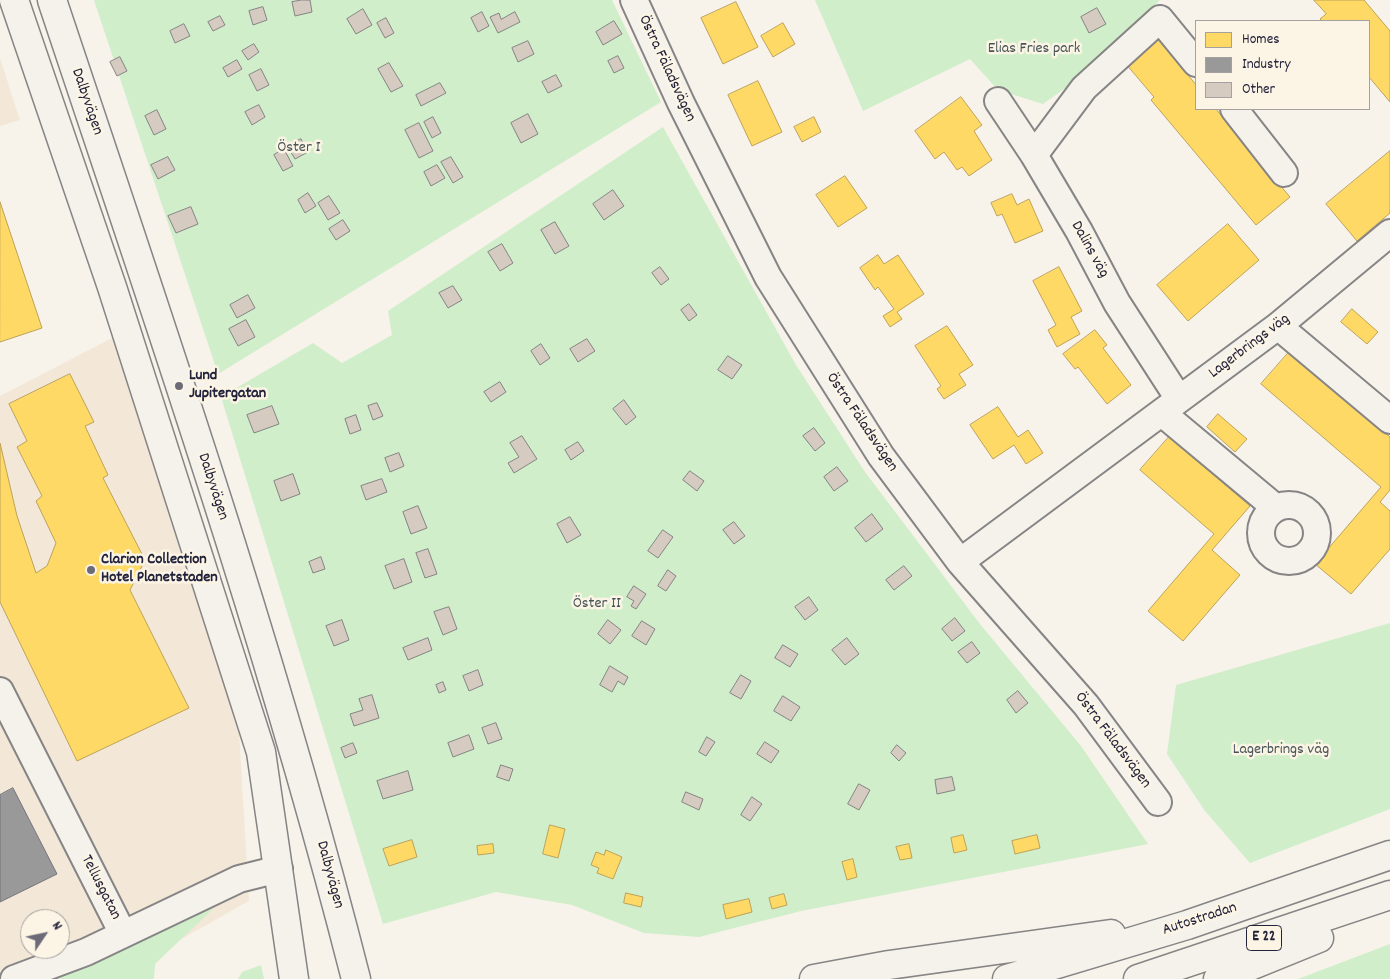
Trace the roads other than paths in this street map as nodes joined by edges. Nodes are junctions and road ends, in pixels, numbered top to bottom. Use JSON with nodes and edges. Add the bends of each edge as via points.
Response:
{"nodes":[{"id":1,"x":14,"y":0,"type":"edge"},
{"id":2,"x":52,"y":0,"type":"edge"},
{"id":3,"x":634,"y":0,"type":"edge"},
{"id":4,"x":1195,"y":62,"type":"edge"},
{"id":5,"x":998,"y":101,"type":"dead end"},
{"id":6,"x":1235,"y":110,"type":"edge"},
{"id":7,"x":1034,"y":154,"type":"junction"},
{"id":8,"x":1284,"y":173,"type":"dead end"},
{"id":9,"x":1390,"y":233,"type":"edge"},
{"id":10,"x":1278,"y":326,"type":"junction"},
{"id":11,"x":1170,"y":406,"type":"junction"},
{"id":12,"x":1390,"y":420,"type":"edge"},
{"id":13,"x":1276,"y":508,"type":"dead end"},
{"id":14,"x":960,"y":562,"type":"junction"},
{"id":15,"x":0,"y":691,"type":"edge"},
{"id":16,"x":1158,"y":802,"type":"dead end"},
{"id":17,"x":1390,"y":855,"type":"edge"},
{"id":18,"x":279,"y":869,"type":"junction"},
{"id":19,"x":1390,"y":895,"type":"edge"},
{"id":20,"x":1390,"y":907,"type":"edge"},
{"id":21,"x":1187,"y":924,"type":"junction"},
{"id":22,"x":123,"y":934,"type":"junction"},
{"id":23,"x":14,"y":979,"type":"edge"},
{"id":24,"x":294,"y":979,"type":"edge"},
{"id":25,"x":356,"y":979,"type":"edge"},
{"id":26,"x":814,"y":979,"type":"edge"},
{"id":27,"x":1007,"y":979,"type":"edge"},
{"id":28,"x":1138,"y":979,"type":"edge"},
{"id":29,"x":1218,"y":979,"type":"edge"}],
"edges":[{"from":1,"to":18,"type":"main road","name":"Dalbyvägen","via":[[107,271],[240,681],[260,752]]},
{"from":2,"to":25,"type":"main road","name":"Dalbyvägen","via":[[304,780]]},
{"from":3,"to":14,"type":"street","name":"Östra Fäladsvägen","via":[[681,103],[768,277],[881,456]]},
{"from":4,"to":7,"type":"street","via":[[1160,19],[1084,88]]},
{"from":5,"to":7,"type":"street","name":"Dalins väg"},
{"from":6,"to":8,"type":"street"},
{"from":7,"to":11,"type":"street","name":"Dalins väg"},
{"from":9,"to":10,"type":"street","name":"Lagerbrings väg"},
{"from":10,"to":11,"type":"street","name":"Lagerbrings väg"},
{"from":10,"to":12,"type":"street"},
{"from":11,"to":13,"type":"street","name":"Dalins väg"},
{"from":11,"to":14,"type":"street","name":"Lagerbrings väg"},
{"from":14,"to":16,"type":"street","name":"Östra Fäladsvägen","via":[[1086,704]]},
{"from":15,"to":22,"type":"street","name":"Tellusgatan"},
{"from":17,"to":21,"type":"main road","name":"Autostradan","number":"E 22"},
{"from":18,"to":22,"type":"street","name":"Tellusgatan","via":[[239,879]]},
{"from":18,"to":24,"type":"main road","name":"Dalbyvägen"},
{"from":19,"to":28,"type":"main road","number":"E 22"},
{"from":20,"to":29,"type":"main road"},
{"from":21,"to":26,"type":"main road","via":[[974,952]]},
{"from":21,"to":27,"type":"main road","name":"Autostradan","number":"E 22"},
{"from":22,"to":23,"type":"street","via":[[86,952]]}]}
